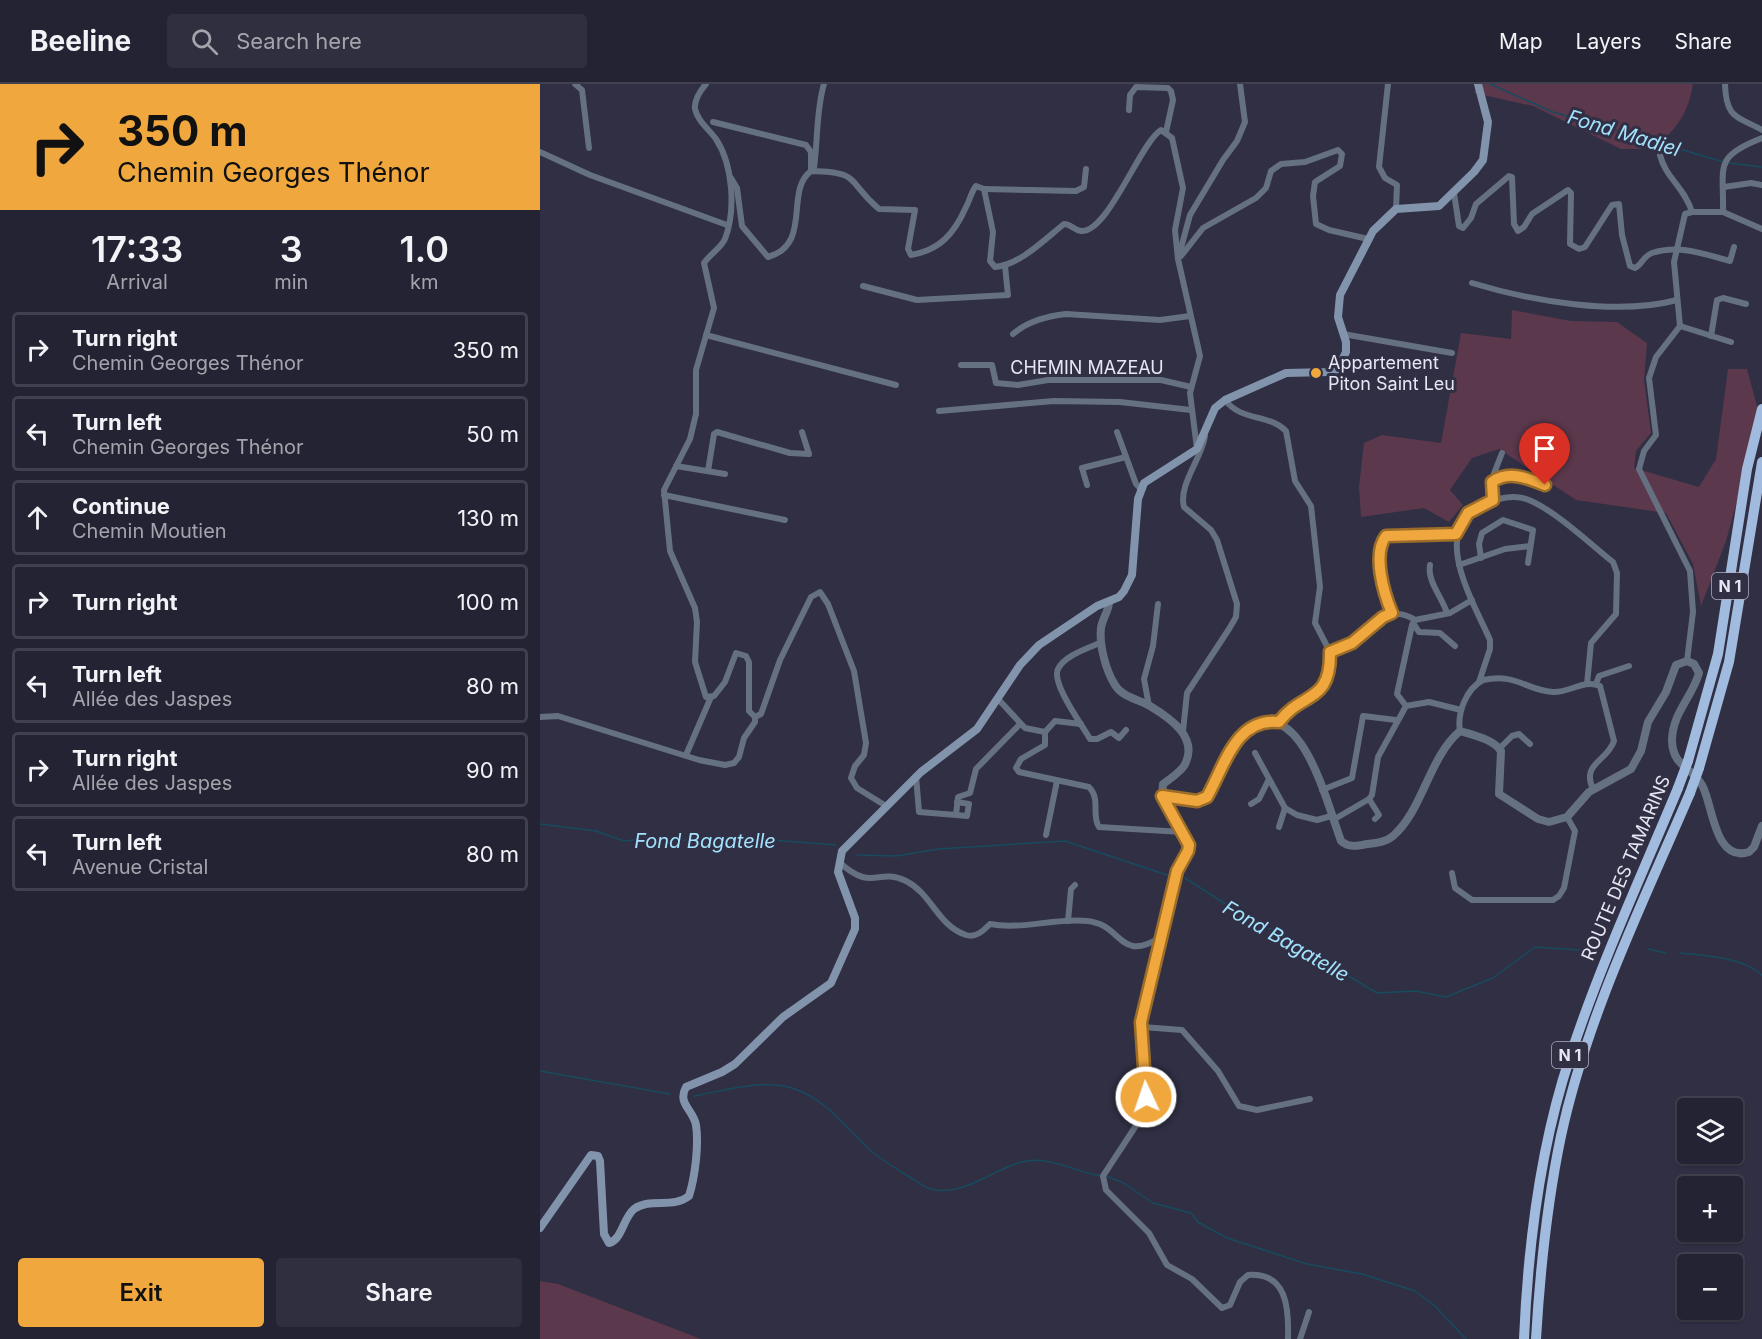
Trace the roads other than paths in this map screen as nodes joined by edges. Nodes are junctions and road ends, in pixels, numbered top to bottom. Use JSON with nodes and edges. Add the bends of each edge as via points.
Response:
{"nodes":[{"id":1,"x":575,"y":84,"type":"edge"},
{"id":2,"x":706,"y":84,"type":"edge"},
{"id":3,"x":824,"y":84,"type":"edge"},
{"id":4,"x":1240,"y":84,"type":"edge"},
{"id":5,"x":1388,"y":84,"type":"edge"},
{"id":6,"x":1478,"y":84,"type":"edge"},
{"id":7,"x":1725,"y":84,"type":"edge"},
{"id":8,"x":1129,"y":110,"type":"dead end"},
{"id":9,"x":713,"y":122,"type":"dead end"},
{"id":10,"x":1762,"y":130,"type":"edge"},
{"id":11,"x":1166,"y":132,"type":"junction"},
{"id":12,"x":1762,"y":138,"type":"edge"},
{"id":13,"x":589,"y":148,"type":"dead end"},
{"id":14,"x":540,"y":153,"type":"edge"},
{"id":15,"x":1660,"y":155,"type":"dead end"},
{"id":16,"x":1086,"y":169,"type":"dead end"},
{"id":17,"x":813,"y":171,"type":"junction"},
{"id":18,"x":730,"y":177,"type":"junction"},
{"id":19,"x":1762,"y":185,"type":"edge"},
{"id":20,"x":1724,"y":188,"type":"junction"},
{"id":21,"x":984,"y":189,"type":"junction"},
{"id":22,"x":1454,"y":193,"type":"junction"},
{"id":23,"x":1396,"y":209,"type":"junction"},
{"id":24,"x":1692,"y":212,"type":"junction"},
{"id":25,"x":1723,"y":212,"type":"junction"},
{"id":26,"x":727,"y":225,"type":"junction"},
{"id":27,"x":1762,"y":229,"type":"edge"},
{"id":28,"x":1368,"y":239,"type":"junction"},
{"id":29,"x":1734,"y":247,"type":"dead end"},
{"id":30,"x":1675,"y":249,"type":"junction"},
{"id":31,"x":1179,"y":259,"type":"junction"},
{"id":32,"x":1005,"y":266,"type":"junction"},
{"id":33,"x":1472,"y":283,"type":"dead end"},
{"id":34,"x":863,"y":286,"type":"dead end"},
{"id":35,"x":1677,"y":300,"type":"junction"},
{"id":36,"x":1746,"y":304,"type":"dead end"},
{"id":37,"x":1190,"y":316,"type":"junction"},
{"id":38,"x":1680,"y":326,"type":"junction"},
{"id":39,"x":1013,"y":334,"type":"dead end"},
{"id":40,"x":1343,"y":334,"type":"junction"},
{"id":41,"x":706,"y":335,"type":"junction"},
{"id":42,"x":1711,"y":336,"type":"junction"},
{"id":43,"x":1731,"y":342,"type":"dead end"},
{"id":44,"x":1452,"y":352,"type":"dead end"},
{"id":45,"x":961,"y":365,"type":"dead end"},
{"id":46,"x":888,"y":383,"type":"junction"},
{"id":47,"x":896,"y":385,"type":"dead end"},
{"id":48,"x":1191,"y":387,"type":"junction"},
{"id":49,"x":888,"y":393,"type":"dead end"},
{"id":50,"x":1225,"y":400,"type":"junction"},
{"id":51,"x":1762,"y":409,"type":"edge"},
{"id":52,"x":1191,"y":410,"type":"junction"},
{"id":53,"x":939,"y":411,"type":"dead end"},
{"id":54,"x":802,"y":432,"type":"dead end"},
{"id":55,"x":1118,"y":432,"type":"dead end"},
{"id":56,"x":1206,"y":432,"type":"junction"},
{"id":57,"x":1197,"y":449,"type":"junction"},
{"id":58,"x":1502,"y":453,"type":"dead end"},
{"id":59,"x":1126,"y":457,"type":"junction"},
{"id":60,"x":1762,"y":462,"type":"edge"},
{"id":61,"x":676,"y":466,"type":"junction"},
{"id":62,"x":708,"y":471,"type":"junction"},
{"id":63,"x":725,"y":474,"type":"dead end"},
{"id":64,"x":1492,"y":482,"type":"junction"},
{"id":65,"x":1087,"y":485,"type":"dead end"},
{"id":66,"x":1545,"y":485,"type":"dead end"},
{"id":67,"x":1141,"y":489,"type":"junction"},
{"id":68,"x":664,"y":495,"type":"junction"},
{"id":69,"x":1493,"y":500,"type":"junction"},
{"id":70,"x":785,"y":520,"type":"dead end"},
{"id":71,"x":1456,"y":534,"type":"junction"},
{"id":72,"x":1530,"y":546,"type":"junction"},
{"id":73,"x":1481,"y":558,"type":"junction"},
{"id":74,"x":1528,"y":563,"type":"dead end"},
{"id":75,"x":1430,"y":565,"type":"dead end"},
{"id":76,"x":1460,"y":566,"type":"junction"},
{"id":77,"x":1472,"y":600,"type":"junction"},
{"id":78,"x":1109,"y":602,"type":"junction"},
{"id":79,"x":1158,"y":604,"type":"dead end"},
{"id":80,"x":1392,"y":613,"type":"junction"},
{"id":81,"x":1447,"y":613,"type":"junction"},
{"id":82,"x":1414,"y":622,"type":"junction"},
{"id":83,"x":1102,"y":642,"type":"junction"},
{"id":84,"x":1455,"y":646,"type":"dead end"},
{"id":85,"x":1330,"y":652,"type":"junction"},
{"id":86,"x":1687,"y":661,"type":"junction"},
{"id":87,"x":1629,"y":666,"type":"dead end"},
{"id":88,"x":1479,"y":682,"type":"junction"},
{"id":89,"x":1587,"y":684,"type":"junction"},
{"id":90,"x":1596,"y":684,"type":"junction"},
{"id":91,"x":711,"y":697,"type":"junction"},
{"id":92,"x":998,"y":699,"type":"junction"},
{"id":93,"x":1149,"y":706,"type":"junction"},
{"id":94,"x":1406,"y":706,"type":"junction"},
{"id":95,"x":1461,"y":710,"type":"junction"},
{"id":96,"x":540,"y":717,"type":"edge"},
{"id":97,"x":755,"y":717,"type":"junction"},
{"id":98,"x":1396,"y":720,"type":"junction"},
{"id":99,"x":1279,"y":722,"type":"junction"},
{"id":100,"x":1020,"y":724,"type":"junction"},
{"id":101,"x":1082,"y":724,"type":"junction"},
{"id":102,"x":1126,"y":730,"type":"dead end"},
{"id":103,"x":1183,"y":731,"type":"junction"},
{"id":104,"x":1460,"y":731,"type":"junction"},
{"id":105,"x":1045,"y":732,"type":"junction"},
{"id":106,"x":1530,"y":744,"type":"dead end"},
{"id":107,"x":1499,"y":749,"type":"junction"},
{"id":108,"x":1254,"y":753,"type":"dead end"},
{"id":109,"x":686,"y":755,"type":"junction"},
{"id":110,"x":1685,"y":764,"type":"junction"},
{"id":111,"x":916,"y":776,"type":"junction"},
{"id":112,"x":1057,"y":781,"type":"junction"},
{"id":113,"x":1268,"y":781,"type":"junction"},
{"id":114,"x":1593,"y":789,"type":"junction"},
{"id":115,"x":1322,"y":790,"type":"junction"},
{"id":116,"x":1162,"y":796,"type":"junction"},
{"id":117,"x":1369,"y":800,"type":"junction"},
{"id":118,"x":957,"y":802,"type":"junction"},
{"id":119,"x":1251,"y":804,"type":"dead end"},
{"id":120,"x":886,"y":806,"type":"junction"},
{"id":121,"x":1285,"y":808,"type":"junction"},
{"id":122,"x":956,"y":815,"type":"junction"},
{"id":123,"x":1567,"y":817,"type":"junction"},
{"id":124,"x":1332,"y":818,"type":"junction"},
{"id":125,"x":1375,"y":819,"type":"dead end"},
{"id":126,"x":1279,"y":826,"type":"dead end"},
{"id":127,"x":1762,"y":826,"type":"edge"},
{"id":128,"x":1182,"y":832,"type":"junction"},
{"id":129,"x":1046,"y":835,"type":"dead end"},
{"id":130,"x":838,"y":861,"type":"junction"},
{"id":131,"x":1452,"y":873,"type":"dead end"},
{"id":132,"x":1075,"y":885,"type":"dead end"},
{"id":133,"x":1068,"y":921,"type":"junction"},
{"id":134,"x":1161,"y":937,"type":"junction"},
{"id":135,"x":1142,"y":1027,"type":"junction"},
{"id":136,"x":1310,"y":1099,"type":"dead end"},
{"id":137,"x":540,"y":1228,"type":"edge"},
{"id":138,"x":1309,"y":1312,"type":"dead end"},
{"id":139,"x":1288,"y":1339,"type":"edge"},
{"id":140,"x":1300,"y":1339,"type":"edge"},
{"id":141,"x":1524,"y":1339,"type":"edge"},
{"id":142,"x":1536,"y":1339,"type":"edge"}],
"edges":[{"from":1,"to":13,"type":"street","via":[[582,90]]},
{"from":2,"to":18,"type":"street","via":[[695,107],[699,120],[723,151]]},
{"from":3,"to":17,"type":"street","via":[[817,115]]},
{"from":4,"to":31,"type":"street","via":[[1245,122],[1238,141],[1190,215]]},
{"from":5,"to":23,"type":"street","via":[[1379,167],[1397,185]]},
{"from":6,"to":22,"type":"main road","via":[[1488,122],[1484,154],[1479,166]]},
{"from":7,"to":10,"type":"street","via":[[1728,108],[1735,118]]},
{"from":8,"to":11,"type":"street","via":[[1130,95],[1136,87],[1168,88],[1173,100]]},
{"from":9,"to":17,"type":"street","via":[[807,145]]},
{"from":11,"to":31,"type":"street","via":[[1172,138],[1183,188],[1176,217]]},
{"from":11,"to":32,"type":"street","via":[[1161,130],[1154,135],[1124,187],[1093,228],[1082,231],[1064,224]]},
{"from":12,"to":20,"type":"street","via":[[1734,150],[1723,170]]},
{"from":14,"to":26,"type":"street"},
{"from":15,"to":24,"type":"street","via":[[1664,168],[1688,195]]},
{"from":16,"to":21,"type":"street","via":[[1084,187],[1076,191]]},
{"from":17,"to":18,"type":"street","via":[[802,183],[792,240],[768,257],[742,226],[737,188]]},
{"from":17,"to":21,"type":"street","via":[[849,176],[879,209],[915,210],[908,249],[911,255],[936,249],[965,210],[971,191],[976,186]]},
{"from":18,"to":26,"type":"street"},
{"from":19,"to":20,"type":"street"},
{"from":20,"to":25,"type":"street"},
{"from":21,"to":32,"type":"street","via":[[993,232],[990,261],[995,267]]},
{"from":22,"to":23,"type":"main road","via":[[1434,207]]},
{"from":22,"to":30,"type":"street","via":[[1459,226],[1463,228],[1476,204],[1509,176],[1514,181],[1514,224],[1518,231],[1532,214],[1568,190],[1570,244],[1574,248],[1585,247],[1616,203],[1621,210],[1622,235],[1632,268],[1638,268],[1651,253]]},
{"from":23,"to":28,"type":"main road"},
{"from":24,"to":25,"type":"street"},
{"from":24,"to":30,"type":"street","via":[[1685,214]]},
{"from":25,"to":27,"type":"street"},
{"from":26,"to":41,"type":"street","via":[[725,239],[705,263],[714,308]]},
{"from":28,"to":31,"type":"street","via":[[1316,224],[1315,183],[1340,166],[1342,154],[1338,150],[1305,162],[1281,164],[1271,171],[1266,188],[1256,198],[1203,228]]},
{"from":28,"to":40,"type":"main road","via":[[1340,296],[1338,317]]},
{"from":29,"to":30,"type":"street","via":[[1730,261]]},
{"from":30,"to":35,"type":"street"},
{"from":31,"to":37,"type":"street"},
{"from":32,"to":34,"type":"street","via":[[1008,295],[917,300]]},
{"from":33,"to":35,"type":"street","via":[[1589,304],[1634,307]]},
{"from":35,"to":38,"type":"street"},
{"from":36,"to":42,"type":"street","via":[[1717,300]]},
{"from":37,"to":39,"type":"street","via":[[1160,320],[1059,315],[1023,326]]},
{"from":37,"to":48,"type":"street","via":[[1200,356]]},
{"from":38,"to":42,"type":"street"},
{"from":38,"to":86,"type":"street","via":[[1651,367],[1656,435],[1644,451],[1639,469],[1690,571],[1693,612]]},
{"from":40,"to":44,"type":"street"},
{"from":40,"to":50,"type":"main road","via":[[1346,352],[1338,369],[1286,373]]},
{"from":41,"to":46,"type":"street"},
{"from":41,"to":61,"type":"street","via":[[696,370],[696,414],[690,439]]},
{"from":42,"to":43,"type":"street"},
{"from":45,"to":48,"type":"street","name":"CHEMIN MAZEAU","via":[[992,365],[996,383],[1161,380]]},
{"from":46,"to":47,"type":"street"},
{"from":46,"to":49,"type":"street"},
{"from":48,"to":52,"type":"street"},
{"from":50,"to":56,"type":"main road","via":[[1215,408]]},
{"from":50,"to":85,"type":"street","via":[[1233,411],[1280,425],[1286,431],[1295,481],[1311,506],[1320,587],[1315,623]]},
{"from":51,"to":110,"type":"highway","name":"ROUTE DES TAMARINS","number":"N 1","via":[[1747,470],[1718,654]]},
{"from":52,"to":53,"type":"street","via":[[1054,400]]},
{"from":52,"to":57,"type":"street"},
{"from":54,"to":62,"type":"street","via":[[809,454],[790,453],[717,432]]},
{"from":55,"to":59,"type":"street"},
{"from":56,"to":57,"type":"main road"},
{"from":56,"to":103,"type":"street","via":[[1183,503],[1217,540],[1236,610],[1229,629],[1187,693]]},
{"from":57,"to":67,"type":"main road","via":[[1155,474]]},
{"from":58,"to":64,"type":"street"},
{"from":59,"to":65,"type":"street","via":[[1082,468]]},
{"from":59,"to":67,"type":"street"},
{"from":60,"to":142,"type":"highway","name":"ROUTE DES TAMARINS","number":"N 1","bridge":true,"via":[[1729,662],[1699,768],[1607,987],[1562,1135],[1548,1214]]},
{"from":61,"to":62,"type":"street"},
{"from":61,"to":68,"type":"street"},
{"from":62,"to":63,"type":"street"},
{"from":64,"to":66,"type":"street","via":[[1510,475]]},
{"from":64,"to":69,"type":"street"},
{"from":67,"to":78,"type":"main road","via":[[1132,575],[1124,591]]},
{"from":68,"to":70,"type":"street"},
{"from":68,"to":91,"type":"street","via":[[670,550],[695,608],[697,673],[702,691]]},
{"from":69,"to":71,"type":"street","via":[[1468,513]]},
{"from":69,"to":89,"type":"street","via":[[1517,498],[1540,506],[1613,562],[1617,573],[1616,614],[1591,644]]},
{"from":71,"to":76,"type":"street"},
{"from":71,"to":80,"type":"street","via":[[1386,536],[1382,542],[1384,581]]},
{"from":72,"to":73,"type":"street","via":[[1505,549]]},
{"from":72,"to":73,"type":"street","via":[[1533,530],[1503,520],[1482,533]]},
{"from":72,"to":74,"type":"street"},
{"from":73,"to":76,"type":"street"},
{"from":75,"to":81,"type":"street","via":[[1431,580]]},
{"from":76,"to":77,"type":"street"},
{"from":77,"to":81,"type":"street"},
{"from":77,"to":88,"type":"street","via":[[1490,640]]},
{"from":78,"to":83,"type":"street","via":[[1101,626]]},
{"from":78,"to":92,"type":"main road","via":[[1039,645],[1020,665]]},
{"from":79,"to":93,"type":"street","via":[[1144,679]]},
{"from":80,"to":82,"type":"street"},
{"from":80,"to":85,"type":"street","via":[[1352,643]]},
{"from":81,"to":82,"type":"street"},
{"from":82,"to":84,"type":"street","via":[[1421,633],[1440,633]]},
{"from":82,"to":94,"type":"street","via":[[1397,694]]},
{"from":83,"to":93,"type":"street","via":[[1116,687],[1122,694]]},
{"from":83,"to":101,"type":"street","via":[[1076,654],[1058,670],[1057,682]]},
{"from":85,"to":99,"type":"street","via":[[1327,681],[1318,693],[1286,712]]},
{"from":86,"to":110,"type":"street","via":[[1699,673],[1674,722],[1673,753]]},
{"from":86,"to":114,"type":"street","via":[[1676,665],[1648,722],[1641,751],[1631,769]]},
{"from":87,"to":90,"type":"street","via":[[1599,676]]},
{"from":88,"to":89,"type":"street","via":[[1517,679],[1551,692]]},
{"from":88,"to":95,"type":"street"},
{"from":89,"to":90,"type":"street"},
{"from":90,"to":114,"type":"street","via":[[1604,691],[1614,741],[1590,771],[1588,778]]},
{"from":91,"to":97,"type":"street","via":[[725,682],[736,653],[746,656],[749,711]]},
{"from":91,"to":109,"type":"street"},
{"from":92,"to":100,"type":"street"},
{"from":92,"to":111,"type":"main road","via":[[977,729]]},
{"from":93,"to":103,"type":"street"},
{"from":94,"to":95,"type":"street","via":[[1429,702]]},
{"from":94,"to":98,"type":"street"},
{"from":95,"to":104,"type":"street"},
{"from":96,"to":109,"type":"street","via":[[558,716]]},
{"from":97,"to":109,"type":"street","via":[[734,763],[715,764]]},
{"from":97,"to":120,"type":"street","via":[[766,708],[780,660],[811,597],[820,592],[859,689],[866,743],[850,778],[857,788]]},
{"from":98,"to":115,"type":"street","via":[[1363,716],[1352,778]]},
{"from":98,"to":117,"type":"street","via":[[1376,763]]},
{"from":99,"to":115,"type":"street","via":[[1302,745]]},
{"from":99,"to":116,"type":"street","via":[[1265,720],[1254,725],[1236,742],[1207,797],[1190,801]]},
{"from":100,"to":105,"type":"street"},
{"from":100,"to":118,"type":"street","via":[[976,769],[970,794],[958,797]]},
{"from":101,"to":102,"type":"street","via":[[1093,741],[1111,732],[1119,738]]},
{"from":101,"to":105,"type":"street","via":[[1055,721]]},
{"from":103,"to":116,"type":"street","via":[[1188,750],[1186,760],[1183,768],[1164,784]]},
{"from":104,"to":107,"type":"street"},
{"from":104,"to":124,"type":"street","via":[[1446,746],[1392,837],[1351,847],[1341,842]]},
{"from":105,"to":112,"type":"street","via":[[1045,745],[1022,759],[1016,768],[1026,775]]},
{"from":106,"to":107,"type":"street","via":[[1519,734]]},
{"from":107,"to":123,"type":"street","via":[[1499,794],[1538,819],[1549,822]]},
{"from":108,"to":113,"type":"street"},
{"from":110,"to":127,"type":"street","via":[[1701,783],[1717,832],[1734,853],[1749,852]]},
{"from":110,"to":141,"type":"highway","name":"ROUTE DES TAMARINS","number":"N 1","bridge":true,"via":[[1612,941],[1569,1059],[1536,1210]]},
{"from":111,"to":120,"type":"main road"},
{"from":111,"to":122,"type":"street","via":[[919,812]]},
{"from":112,"to":128,"type":"street","via":[[1083,785],[1093,791],[1100,827]]},
{"from":112,"to":129,"type":"street"},
{"from":113,"to":119,"type":"street","via":[[1259,799]]},
{"from":113,"to":121,"type":"street"},
{"from":114,"to":123,"type":"street"},
{"from":115,"to":124,"type":"street"},
{"from":116,"to":128,"type":"street"},
{"from":117,"to":124,"type":"street"},
{"from":117,"to":125,"type":"street","via":[[1379,815]]},
{"from":118,"to":122,"type":"street"},
{"from":118,"to":122,"type":"street","via":[[969,804],[968,816]]},
{"from":120,"to":130,"type":"main road","via":[[842,851]]},
{"from":121,"to":124,"type":"street","via":[[1317,820]]},
{"from":121,"to":126,"type":"street"},
{"from":123,"to":131,"type":"street","via":[[1575,831],[1564,888],[1553,900],[1472,900],[1455,888]]},
{"from":128,"to":134,"type":"street","via":[[1188,851],[1177,871]]},
{"from":130,"to":133,"type":"street","via":[[856,876],[868,880],[887,876],[904,880],[924,892],[940,919],[970,936],[990,924],[1004,927]]},
{"from":130,"to":137,"type":"main road","via":[[855,929],[831,983],[783,1017],[735,1064],[686,1087],[683,1093],[682,1101],[695,1121],[696,1133],[689,1196],[676,1203],[640,1205],[609,1243],[604,1234],[600,1161],[598,1156],[591,1155]]},
{"from":132,"to":133,"type":"street","via":[[1071,889]]},
{"from":133,"to":134,"type":"street","via":[[1090,921],[1134,948]]},
{"from":134,"to":135,"type":"street"},
{"from":135,"to":136,"type":"street","via":[[1182,1030],[1218,1071],[1239,1106],[1257,1110]]},
{"from":135,"to":139,"type":"street","via":[[1146,1097],[1143,1115],[1103,1176],[1106,1190],[1149,1233],[1167,1265],[1192,1279],[1222,1308],[1230,1305],[1240,1282],[1248,1275],[1270,1277],[1280,1285]]},
{"from":138,"to":140,"type":"street"}]}
